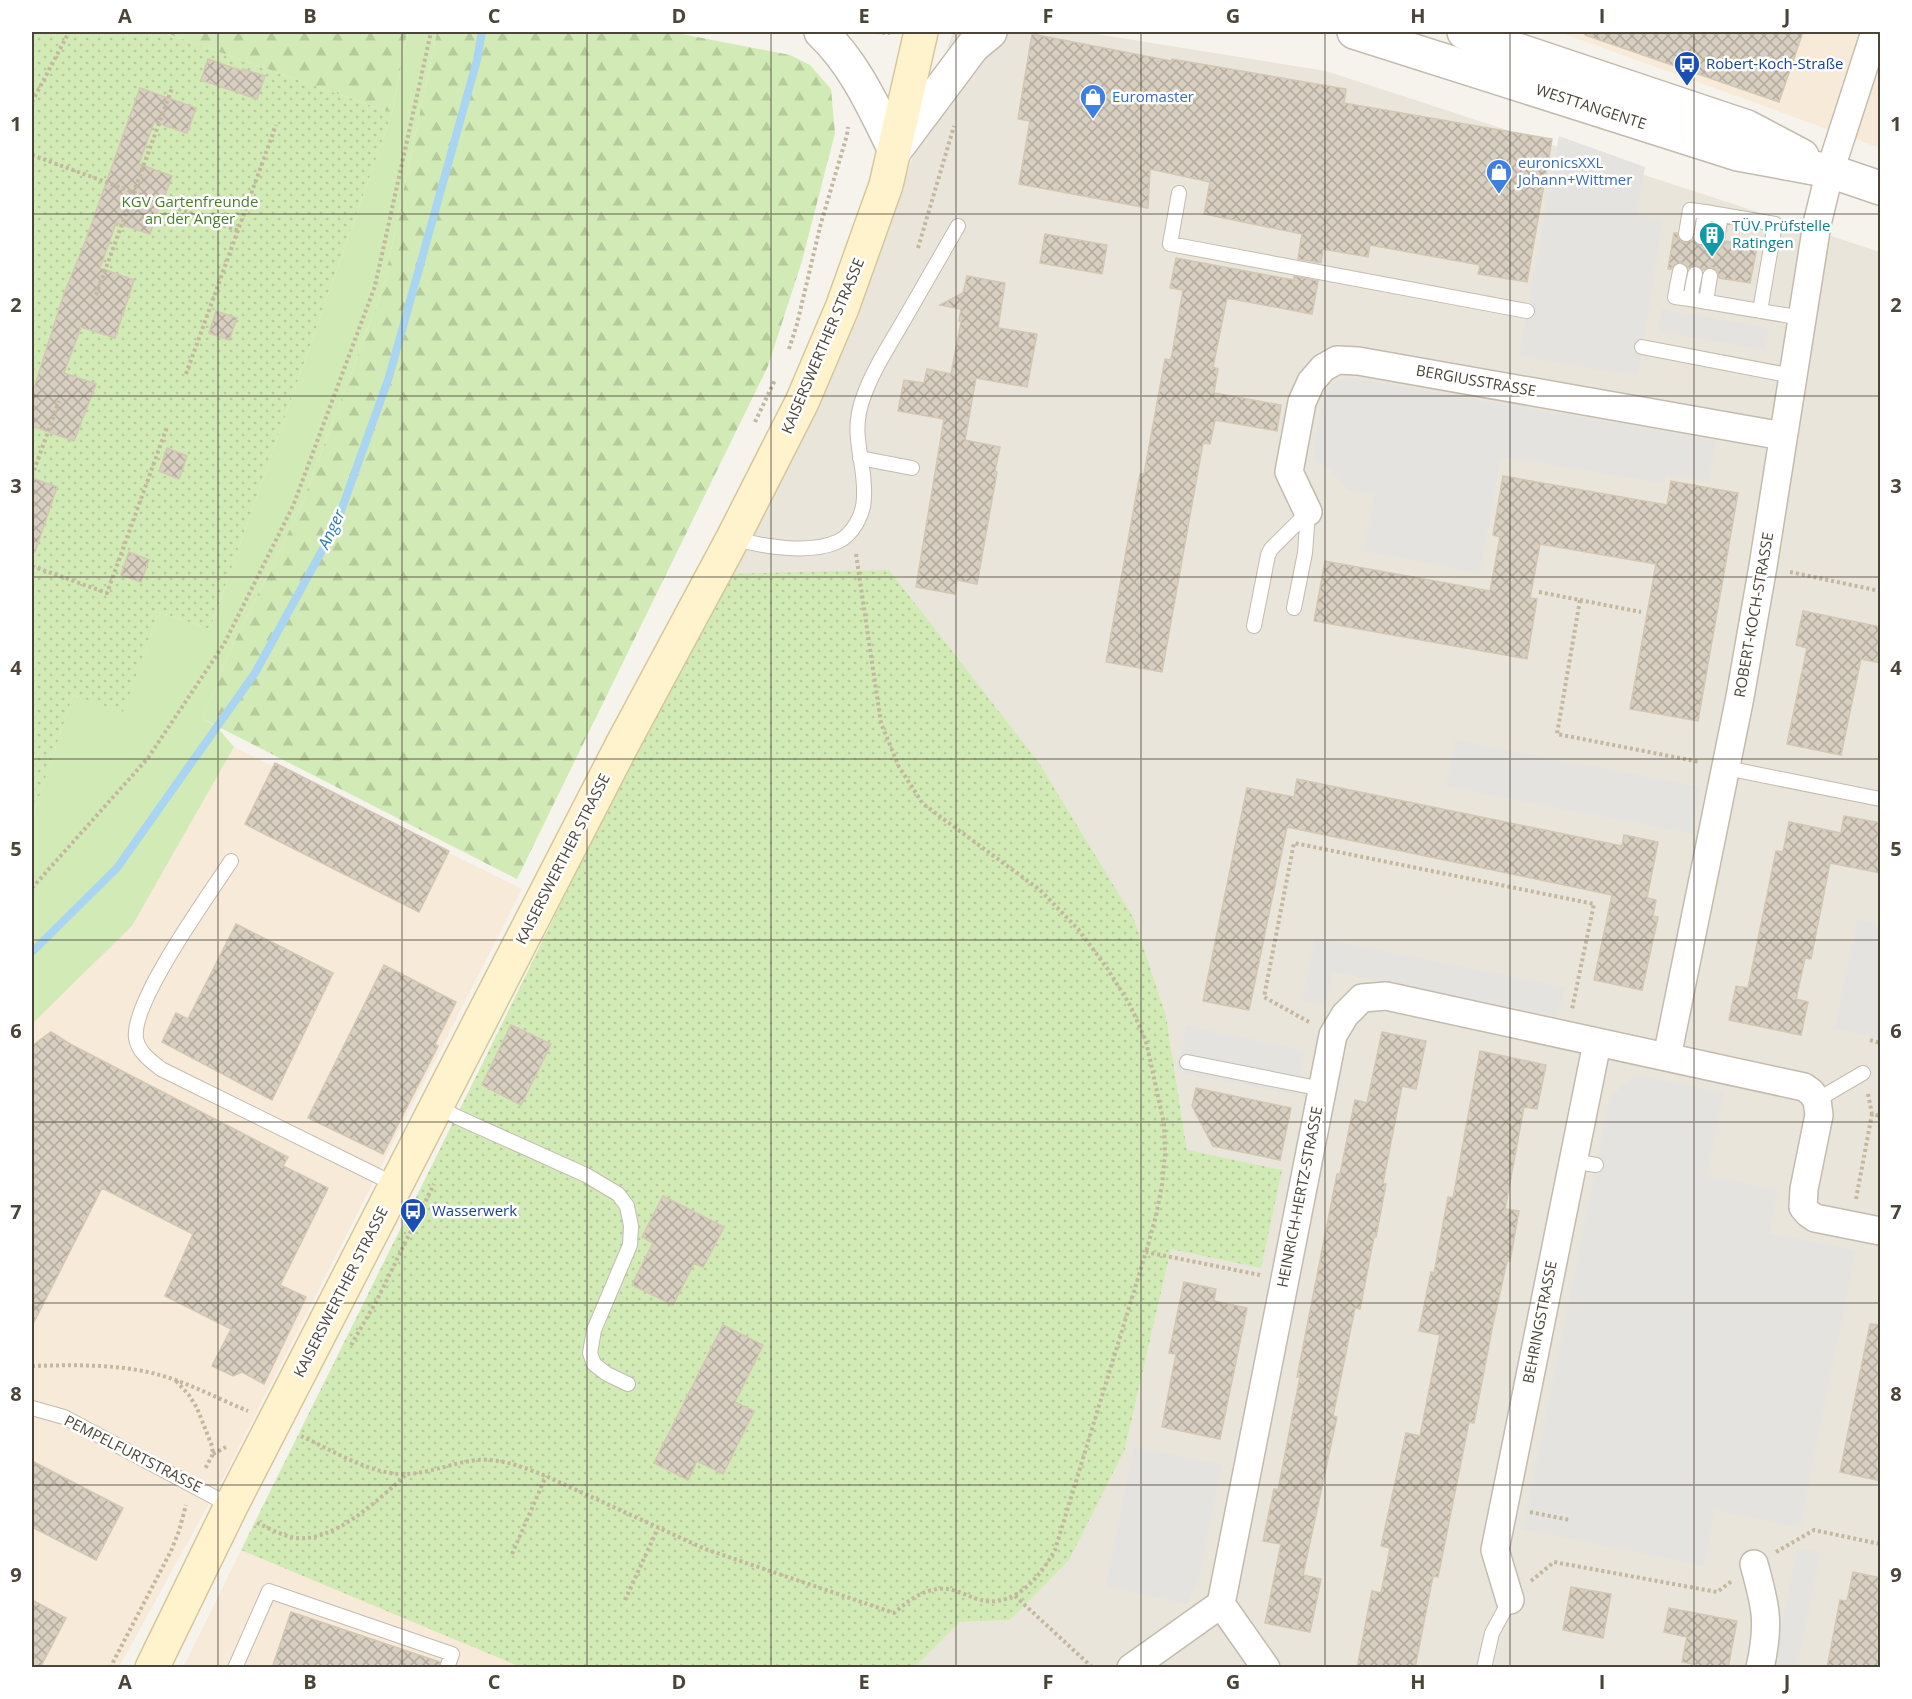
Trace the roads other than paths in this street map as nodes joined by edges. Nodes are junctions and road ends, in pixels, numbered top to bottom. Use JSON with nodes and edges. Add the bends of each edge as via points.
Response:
{"nodes":[{"id":1,"x":821,"y":32,"type":"edge"},
{"id":2,"x":921,"y":32,"type":"edge"},
{"id":3,"x":990,"y":32,"type":"edge"},
{"id":4,"x":1354,"y":32,"type":"edge"},
{"id":5,"x":1464,"y":32,"type":"edge"},
{"id":6,"x":1875,"y":32,"type":"edge"},
{"id":7,"x":895,"y":150,"type":"junction"},
{"id":8,"x":1830,"y":171,"type":"junction"},
{"id":9,"x":1881,"y":188,"type":"edge"},
{"id":10,"x":1179,"y":193,"type":"dead end"},
{"id":11,"x":1705,"y":212,"type":"junction"},
{"id":12,"x":1721,"y":215,"type":"junction"},
{"id":13,"x":958,"y":226,"type":"dead end"},
{"id":14,"x":1686,"y":234,"type":"dead end"},
{"id":15,"x":1701,"y":237,"type":"dead end"},
{"id":16,"x":1717,"y":240,"type":"dead end"},
{"id":17,"x":1680,"y":271,"type":"dead end"},
{"id":18,"x":1695,"y":273,"type":"dead end"},
{"id":19,"x":1710,"y":276,"type":"dead end"},
{"id":20,"x":1690,"y":299,"type":"junction"},
{"id":21,"x":1706,"y":302,"type":"junction"},
{"id":22,"x":1527,"y":311,"type":"dead end"},
{"id":23,"x":1760,"y":311,"type":"junction"},
{"id":24,"x":1802,"y":318,"type":"junction"},
{"id":25,"x":1642,"y":347,"type":"dead end"},
{"id":26,"x":1793,"y":376,"type":"junction"},
{"id":27,"x":1784,"y":436,"type":"junction"},
{"id":28,"x":860,"y":458,"type":"junction"},
{"id":29,"x":912,"y":468,"type":"dead end"},
{"id":30,"x":1308,"y":512,"type":"junction"},
{"id":31,"x":733,"y":538,"type":"junction"},
{"id":32,"x":1294,"y":608,"type":"dead end"},
{"id":33,"x":1254,"y":626,"type":"dead end"},
{"id":34,"x":1726,"y":768,"type":"junction"},
{"id":35,"x":1881,"y":799,"type":"edge"},
{"id":36,"x":231,"y":861,"type":"dead end"},
{"id":37,"x":1597,"y":1042,"type":"junction"},
{"id":38,"x":1667,"y":1057,"type":"junction"},
{"id":39,"x":1187,"y":1062,"type":"dead end"},
{"id":40,"x":1863,"y":1073,"type":"dead end"},
{"id":41,"x":1322,"y":1089,"type":"junction"},
{"id":42,"x":1817,"y":1100,"type":"junction"},
{"id":43,"x":436,"y":1105,"type":"junction"},
{"id":44,"x":396,"y":1185,"type":"junction"},
{"id":45,"x":1881,"y":1231,"type":"edge"},
{"id":46,"x":628,"y":1384,"type":"dead end"},
{"id":47,"x":32,"y":1408,"type":"edge"},
{"id":48,"x":244,"y":1515,"type":"junction"},
{"id":49,"x":1754,"y":1564,"type":"road end"},
{"id":50,"x":1510,"y":1599,"type":"joint"},
{"id":51,"x":1221,"y":1604,"type":"junction"},
{"id":52,"x":152,"y":1668,"type":"edge"},
{"id":53,"x":235,"y":1668,"type":"edge"},
{"id":54,"x":447,"y":1668,"type":"edge"},
{"id":55,"x":1131,"y":1668,"type":"edge"},
{"id":56,"x":1266,"y":1668,"type":"edge"},
{"id":57,"x":1484,"y":1668,"type":"edge"},
{"id":58,"x":1760,"y":1668,"type":"edge"}],
"edges":[{"from":1,"to":7,"type":"street","via":[[844,56]]},
{"from":2,"to":7,"type":"main road","name":"KAISERSWERTHER STRASSE"},
{"from":3,"to":7,"type":"street","via":[[973,46]]},
{"from":4,"to":8,"type":"street","name":"WESTTANGENTE","via":[[1738,154]]},
{"from":5,"to":8,"type":"street","name":"WESTTANGENTE","via":[[1747,127]]},
{"from":6,"to":8,"type":"street","name":"ROBERT-KOCH-STRASSE"},
{"from":7,"to":31,"type":"main road","name":"KAISERSWERTHER STRASSE","via":[[842,308],[802,402]]},
{"from":8,"to":9,"type":"street","name":"WESTTANGENTE"},
{"from":8,"to":24,"type":"street","name":"ROBERT-KOCH-STRASSE"},
{"from":10,"to":22,"type":"lane","via":[[1170,244]]},
{"from":11,"to":12,"type":"lane"},
{"from":11,"to":14,"type":"lane","via":[[1690,210]]},
{"from":11,"to":15,"type":"lane"},
{"from":12,"to":16,"type":"lane"},
{"from":12,"to":23,"type":"lane","via":[[1775,224]]},
{"from":13,"to":28,"type":"lane","via":[[863,398],[857,429]]},
{"from":17,"to":20,"type":"lane","via":[[1675,297]]},
{"from":18,"to":20,"type":"lane"},
{"from":19,"to":21,"type":"lane"},
{"from":20,"to":21,"type":"lane"},
{"from":21,"to":23,"type":"lane"},
{"from":23,"to":24,"type":"lane"},
{"from":24,"to":26,"type":"street","name":"ROBERT-KOCH-STRASSE"},
{"from":25,"to":26,"type":"lane"},
{"from":26,"to":27,"type":"street","name":"ROBERT-KOCH-STRASSE"},
{"from":27,"to":30,"type":"street","name":"BERGIUSSTRASSE","via":[[1337,360],[1311,382],[1302,402],[1289,472]]},
{"from":27,"to":34,"type":"street","name":"ROBERT-KOCH-STRASSE"},
{"from":28,"to":29,"type":"lane"},
{"from":28,"to":31,"type":"lane","via":[[864,499],[861,516],[838,542],[798,548],[758,545]]},
{"from":30,"to":32,"type":"lane"},
{"from":30,"to":33,"type":"lane","via":[[1268,555]]},
{"from":31,"to":43,"type":"main road","name":"KAISERSWERTHER STRASSE","via":[[621,745]]},
{"from":34,"to":35,"type":"lane"},
{"from":34,"to":38,"type":"street","name":"ROBERT-KOCH-STRASSE"},
{"from":36,"to":44,"type":"lane","via":[[151,987],[137,1020],[136,1039],[144,1055],[161,1069]]},
{"from":37,"to":38,"type":"street","name":"HEINRICH-HERTZ-STRASSE"},
{"from":37,"to":41,"type":"street","name":"HEINRICH-HERTZ-STRASSE","via":[[1386,996],[1362,998],[1333,1035]]},
{"from":37,"to":50,"type":"street","name":"BEHRINGSTRASSE","via":[[1584,1163],[1495,1550]]},
{"from":38,"to":42,"type":"street","name":"HEINRICH-HERTZ-STRASSE","via":[[1804,1087]]},
{"from":39,"to":41,"type":"lane"},
{"from":40,"to":42,"type":"lane"},
{"from":41,"to":51,"type":"street","name":"HEINRICH-HERTZ-STRASSE"},
{"from":42,"to":45,"type":"street","via":[[1819,1115],[1803,1207],[1815,1218]]},
{"from":43,"to":44,"type":"main road","name":"KAISERSWERTHER STRASSE"},
{"from":43,"to":46,"type":"lane","via":[[586,1175],[618,1194],[627,1206],[630,1245],[594,1330],[590,1353],[594,1364]]},
{"from":44,"to":48,"type":"main road","name":"KAISERSWERTHER STRASSE","via":[[274,1423]]},
{"from":47,"to":48,"type":"lane","name":"PEMPELFURTSTRASSE","via":[[64,1417]]},
{"from":48,"to":52,"type":"main road","name":"KAISERSWERTHER STRASSE"},
{"from":49,"to":58,"type":"street","via":[[1766,1607],[1767,1638]]},
{"from":50,"to":57,"type":"lane","via":[[1492,1633]]},
{"from":51,"to":55,"type":"street"},
{"from":51,"to":56,"type":"street"},
{"from":53,"to":54,"type":"lane","via":[[269,1591],[452,1653]]}]}
